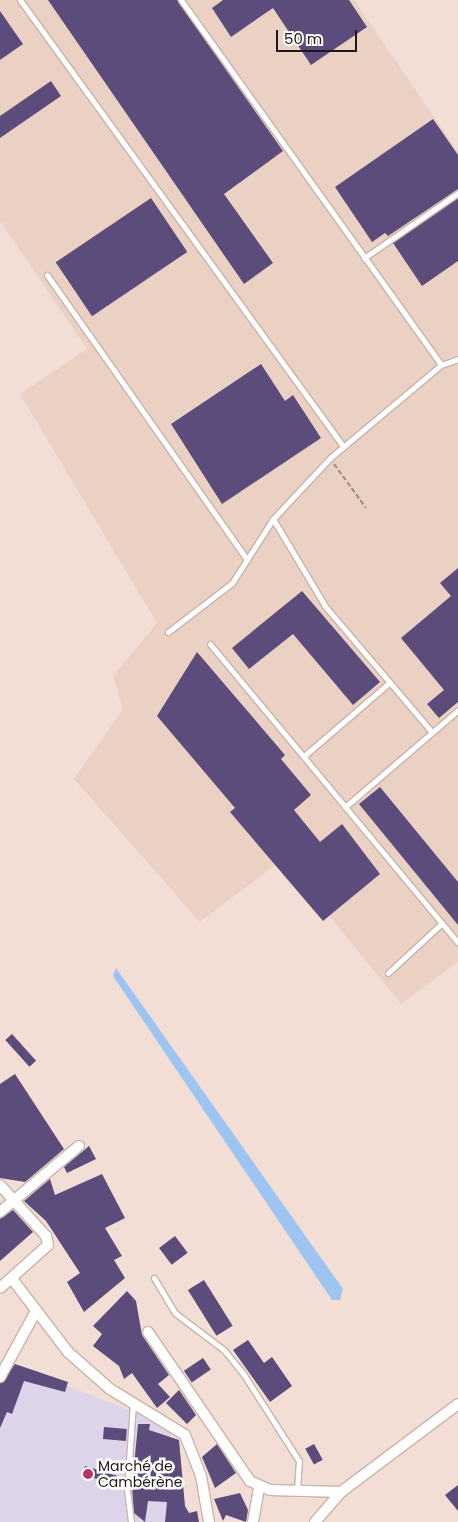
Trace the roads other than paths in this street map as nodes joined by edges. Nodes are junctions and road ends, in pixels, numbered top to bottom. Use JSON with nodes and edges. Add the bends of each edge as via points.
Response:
{"nodes":[{"id":1,"x":20,"y":0,"type":"edge"},
{"id":2,"x":181,"y":0,"type":"edge"},
{"id":3,"x":458,"y":193,"type":"edge"},
{"id":4,"x":364,"y":258,"type":"junction"},
{"id":5,"x":47,"y":275,"type":"dead end"},
{"id":6,"x":458,"y":359,"type":"edge"},
{"id":7,"x":441,"y":365,"type":"junction"},
{"id":8,"x":344,"y":446,"type":"junction"},
{"id":9,"x":273,"y":519,"type":"junction"},
{"id":10,"x":247,"y":560,"type":"junction"},
{"id":11,"x":168,"y":632,"type":"dead end"},
{"id":12,"x":210,"y":644,"type":"dead end"},
{"id":13,"x":390,"y":682,"type":"junction"},
{"id":14,"x":458,"y":710,"type":"edge"},
{"id":15,"x":432,"y":732,"type":"junction"},
{"id":16,"x":304,"y":756,"type":"junction"},
{"id":17,"x":345,"y":807,"type":"junction"},
{"id":18,"x":441,"y":924,"type":"junction"},
{"id":19,"x":458,"y":943,"type":"edge"},
{"id":20,"x":388,"y":973,"type":"dead end"},
{"id":21,"x":79,"y":1146,"type":"dead end"},
{"id":22,"x":0,"y":1185,"type":"edge"},
{"id":23,"x":14,"y":1200,"type":"junction"},
{"id":24,"x":0,"y":1212,"type":"edge"},
{"id":25,"x":154,"y":1278,"type":"dead end"},
{"id":26,"x":13,"y":1280,"type":"junction"},
{"id":27,"x":0,"y":1288,"type":"edge"},
{"id":28,"x":35,"y":1313,"type":"junction"},
{"id":29,"x":148,"y":1332,"type":"dead end"},
{"id":30,"x":0,"y":1377,"type":"edge"},
{"id":31,"x":133,"y":1404,"type":"junction"},
{"id":32,"x":458,"y":1404,"type":"edge"},
{"id":33,"x":259,"y":1486,"type":"junction"},
{"id":34,"x":297,"y":1490,"type":"junction"},
{"id":35,"x":341,"y":1492,"type":"junction"},
{"id":36,"x":131,"y":1522,"type":"edge"},
{"id":37,"x":209,"y":1522,"type":"edge"},
{"id":38,"x":252,"y":1522,"type":"edge"},
{"id":39,"x":315,"y":1522,"type":"edge"}],
"edges":[{"from":1,"to":8,"type":"lane"},
{"from":2,"to":4,"type":"lane"},
{"from":3,"to":4,"type":"lane"},
{"from":4,"to":7,"type":"lane"},
{"from":5,"to":10,"type":"lane"},
{"from":6,"to":7,"type":"lane"},
{"from":7,"to":8,"type":"lane"},
{"from":8,"to":9,"type":"lane"},
{"from":9,"to":10,"type":"lane"},
{"from":9,"to":13,"type":"lane","via":[[325,606]]},
{"from":10,"to":11,"type":"lane","via":[[221,595]]},
{"from":12,"to":16,"type":"lane"},
{"from":13,"to":15,"type":"lane"},
{"from":13,"to":16,"type":"lane"},
{"from":14,"to":15,"type":"lane"},
{"from":15,"to":17,"type":"lane"},
{"from":16,"to":17,"type":"lane"},
{"from":17,"to":18,"type":"lane"},
{"from":18,"to":19,"type":"lane"},
{"from":18,"to":20,"type":"lane"},
{"from":21,"to":23,"type":"street"},
{"from":22,"to":23,"type":"street"},
{"from":23,"to":24,"type":"street"},
{"from":23,"to":26,"type":"street","via":[[46,1236],[48,1246]]},
{"from":25,"to":34,"type":"lane","via":[[175,1313],[224,1350],[249,1383],[299,1461]]},
{"from":26,"to":27,"type":"street"},
{"from":26,"to":28,"type":"street"},
{"from":28,"to":30,"type":"street"},
{"from":28,"to":31,"type":"street","via":[[68,1352]]},
{"from":29,"to":33,"type":"street","via":[[250,1481]]},
{"from":31,"to":36,"type":"lane","via":[[128,1489]]},
{"from":31,"to":37,"type":"street","via":[[185,1435],[201,1476]]},
{"from":32,"to":35,"type":"street"},
{"from":33,"to":34,"type":"street"},
{"from":33,"to":38,"type":"street"},
{"from":34,"to":35,"type":"street"},
{"from":35,"to":39,"type":"street"}]}
